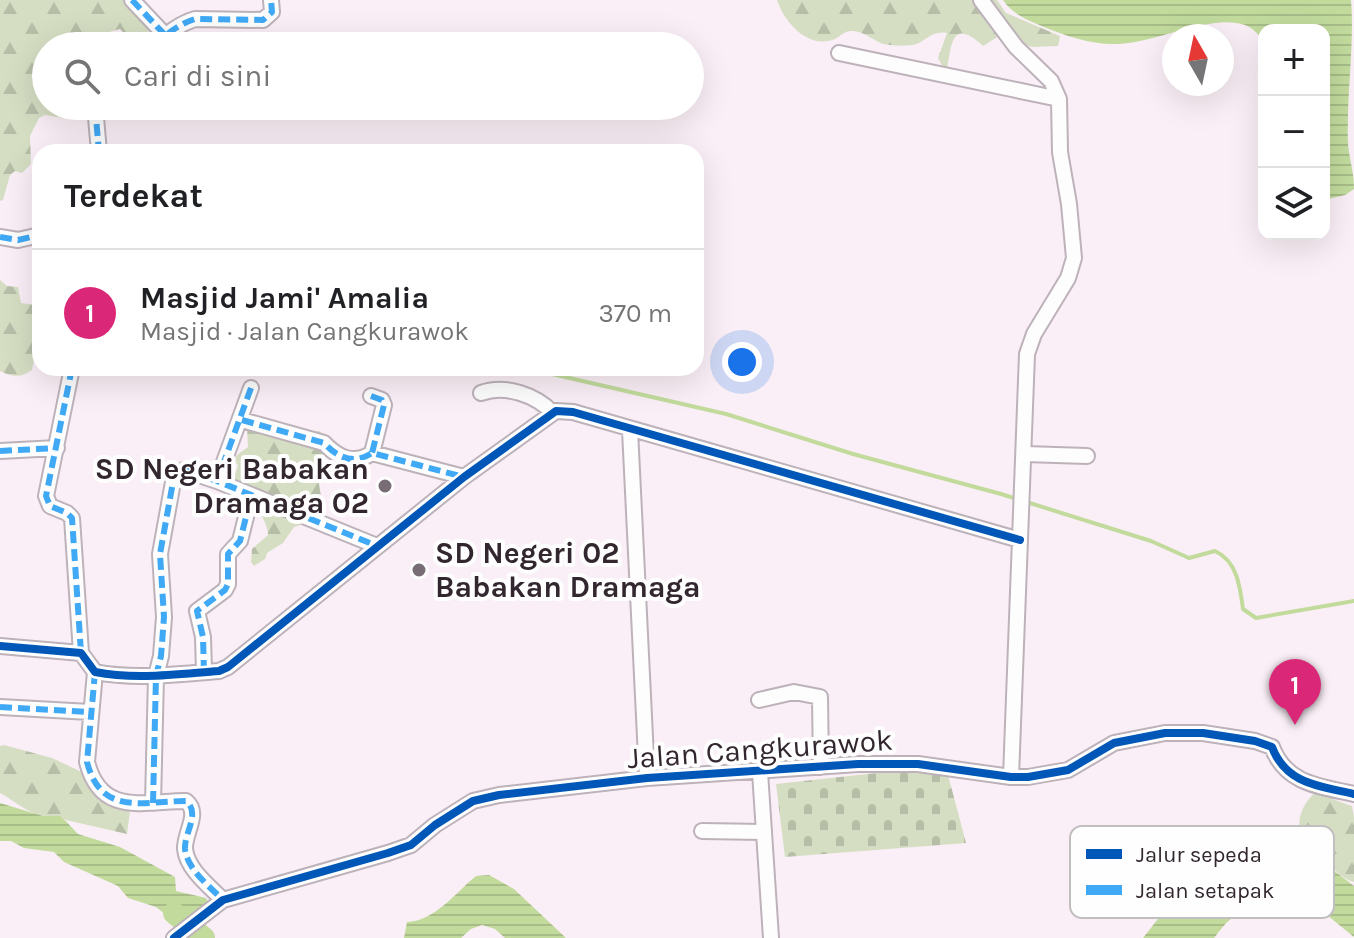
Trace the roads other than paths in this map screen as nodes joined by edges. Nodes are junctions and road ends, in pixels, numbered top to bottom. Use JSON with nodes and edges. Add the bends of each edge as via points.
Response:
{"nodes":[{"id":1,"x":132,"y":0,"type":"edge"},
{"id":2,"x":271,"y":0,"type":"edge"},
{"id":3,"x":981,"y":0,"type":"edge"},
{"id":4,"x":154,"y":32,"type":"edge"},
{"id":5,"x":172,"y":32,"type":"edge"},
{"id":6,"x":839,"y":53,"type":"dead end"},
{"id":7,"x":1059,"y":99,"type":"junction"},
{"id":8,"x":96,"y":120,"type":"edge"},
{"id":9,"x":98,"y":144,"type":"edge"},
{"id":10,"x":0,"y":237,"type":"edge"},
{"id":11,"x":32,"y":237,"type":"edge"},
{"id":12,"x":70,"y":376,"type":"edge"},
{"id":13,"x":251,"y":388,"type":"dead end"},
{"id":14,"x":481,"y":393,"type":"dead end"},
{"id":15,"x":371,"y":396,"type":"dead end"},
{"id":16,"x":553,"y":413,"type":"junction"},
{"id":17,"x":242,"y":420,"type":"junction"},
{"id":18,"x":630,"y":430,"type":"junction"},
{"id":19,"x":57,"y":448,"type":"junction"},
{"id":20,"x":0,"y":451,"type":"edge"},
{"id":21,"x":372,"y":453,"type":"junction"},
{"id":22,"x":1025,"y":454,"type":"junction"},
{"id":23,"x":1087,"y":456,"type":"dead end"},
{"id":24,"x":464,"y":477,"type":"junction"},
{"id":25,"x":217,"y":481,"type":"junction"},
{"id":26,"x":251,"y":497,"type":"junction"},
{"id":27,"x":1020,"y":540,"type":"junction"},
{"id":28,"x":377,"y":546,"type":"junction"},
{"id":29,"x":0,"y":646,"type":"edge"},
{"id":30,"x":81,"y":653,"type":"junction"},
{"id":31,"x":95,"y":672,"type":"junction"},
{"id":32,"x":204,"y":672,"type":"junction"},
{"id":33,"x":156,"y":676,"type":"junction"},
{"id":34,"x":759,"y":700,"type":"dead end"},
{"id":35,"x":0,"y":707,"type":"edge"},
{"id":36,"x":90,"y":712,"type":"junction"},
{"id":37,"x":821,"y":767,"type":"junction"},
{"id":38,"x":760,"y":772,"type":"junction"},
{"id":39,"x":1011,"y":777,"type":"junction"},
{"id":40,"x":647,"y":778,"type":"junction"},
{"id":41,"x":1354,"y":794,"type":"edge"},
{"id":42,"x":153,"y":803,"type":"junction"},
{"id":43,"x":702,"y":831,"type":"dead end"},
{"id":44,"x":763,"y":832,"type":"junction"},
{"id":45,"x":218,"y":903,"type":"junction"},
{"id":46,"x":175,"y":937,"type":"edge"},
{"id":47,"x":771,"y":938,"type":"edge"}],
"edges":[{"from":1,"to":4,"type":"street"},
{"from":2,"to":5,"type":"street","via":[[272,12],[263,20],[195,19]]},
{"from":3,"to":7,"type":"street","via":[[1016,47],[1051,81]]},
{"from":6,"to":7,"type":"street"},
{"from":7,"to":22,"type":"street","via":[[1074,258],[1027,354]]},
{"from":8,"to":9,"type":"street"},
{"from":10,"to":11,"type":"street"},
{"from":12,"to":19,"type":"street"},
{"from":13,"to":17,"type":"street"},
{"from":14,"to":16,"type":"street","via":[[494,389],[532,397]]},
{"from":15,"to":21,"type":"street","via":[[384,405]]},
{"from":16,"to":18,"type":"street","via":[[573,412]]},
{"from":16,"to":24,"type":"street"},
{"from":17,"to":21,"type":"street","via":[[324,443],[349,459],[362,460]]},
{"from":17,"to":25,"type":"street"},
{"from":18,"to":27,"type":"street"},
{"from":18,"to":40,"type":"street"},
{"from":19,"to":20,"type":"street"},
{"from":19,"to":30,"type":"street","via":[[46,496],[50,506],[72,518]]},
{"from":21,"to":24,"type":"street"},
{"from":22,"to":23,"type":"street"},
{"from":22,"to":27,"type":"street"},
{"from":24,"to":28,"type":"street"},
{"from":25,"to":26,"type":"street"},
{"from":25,"to":33,"type":"street","via":[[184,470],[173,482],[160,554],[164,617]]},
{"from":26,"to":28,"type":"street"},
{"from":26,"to":32,"type":"street","via":[[240,541],[228,554],[225,590],[197,611]]},
{"from":27,"to":39,"type":"street"},
{"from":28,"to":32,"type":"street","via":[[239,660]]},
{"from":29,"to":30,"type":"street"},
{"from":30,"to":31,"type":"street"},
{"from":31,"to":33,"type":"street"},
{"from":31,"to":36,"type":"street"},
{"from":32,"to":33,"type":"street"},
{"from":33,"to":42,"type":"street"},
{"from":34,"to":37,"type":"street","via":[[794,692],[820,697]]},
{"from":35,"to":36,"type":"street"},
{"from":36,"to":42,"type":"street","via":[[90,774],[114,800]]},
{"from":37,"to":38,"type":"street","name":"Jalan Cangkurawok"},
{"from":37,"to":39,"type":"street","name":"Jalan Cangkurawok","via":[[918,764]]},
{"from":38,"to":40,"type":"street","name":"Jalan Cangkurawok"},
{"from":38,"to":44,"type":"street"},
{"from":39,"to":41,"type":"street","name":"Jalan Cangkurawok","via":[[1054,774],[1114,743],[1184,732],[1272,747],[1278,762],[1300,779]]},
{"from":40,"to":45,"type":"street","name":"Jalan Cangkurawok","via":[[473,801],[411,845]]},
{"from":42,"to":45,"type":"street","via":[[191,805],[185,854]]},
{"from":43,"to":44,"type":"street"},
{"from":44,"to":47,"type":"street"},
{"from":45,"to":46,"type":"street"}]}
